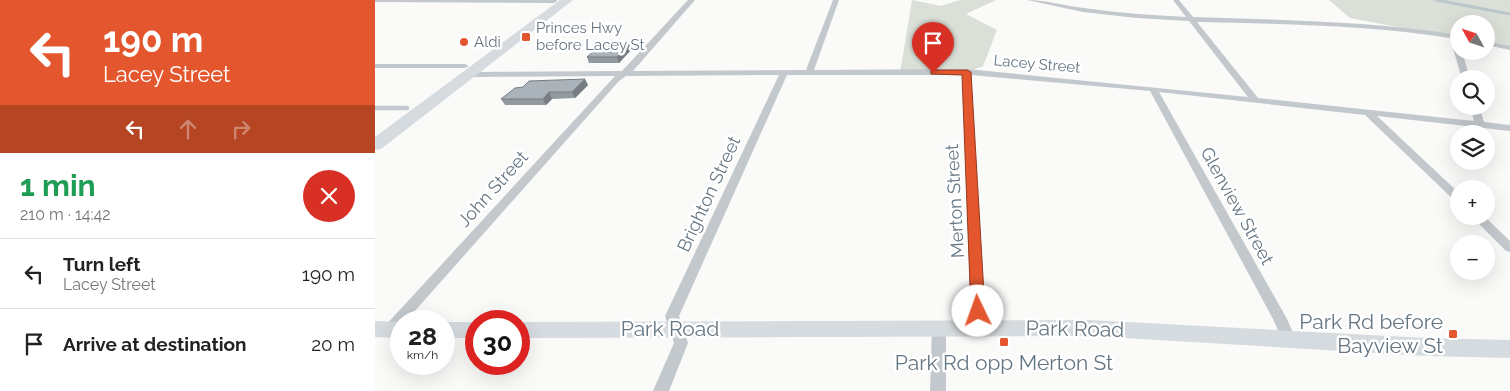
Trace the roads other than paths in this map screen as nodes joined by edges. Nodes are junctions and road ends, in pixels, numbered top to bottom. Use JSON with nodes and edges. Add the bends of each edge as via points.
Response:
{"nodes":[{"id":1,"x":375,"y":0,"type":"edge"},
{"id":2,"x":488,"y":0,"type":"edge"},
{"id":3,"x":559,"y":0,"type":"edge"},
{"id":4,"x":692,"y":0,"type":"edge"},
{"id":5,"x":836,"y":0,"type":"edge"},
{"id":6,"x":1030,"y":0,"type":"edge"},
{"id":7,"x":1176,"y":0,"type":"edge"},
{"id":8,"x":1193,"y":20,"type":"junction"},
{"id":9,"x":1450,"y":36,"type":"edge"},
{"id":10,"x":1495,"y":45,"type":"edge"},
{"id":11,"x":1510,"y":48,"type":"edge"},
{"id":12,"x":375,"y":66,"type":"edge"},
{"id":13,"x":467,"y":70,"type":"junction"},
{"id":14,"x":967,"y":72,"type":"junction"},
{"id":15,"x":783,"y":73,"type":"junction"},
{"id":16,"x":809,"y":73,"type":"junction"},
{"id":17,"x":623,"y":74,"type":"junction"},
{"id":18,"x":1153,"y":89,"type":"junction"},
{"id":19,"x":1255,"y":100,"type":"junction"},
{"id":20,"x":375,"y":108,"type":"edge"},
{"id":21,"x":407,"y":108,"type":"junction"},
{"id":22,"x":1367,"y":112,"type":"junction"},
{"id":23,"x":1477,"y":115,"type":"edge"},
{"id":24,"x":1480,"y":124,"type":"junction"},
{"id":25,"x":1510,"y":128,"type":"edge"},
{"id":26,"x":375,"y":132,"type":"edge"},
{"id":27,"x":375,"y":145,"type":"edge"},
{"id":28,"x":1450,"y":190,"type":"edge"},
{"id":29,"x":1486,"y":225,"type":"edge"},
{"id":30,"x":1510,"y":248,"type":"edge"},
{"id":31,"x":939,"y":328,"type":"junction"},
{"id":32,"x":978,"y":328,"type":"junction"},
{"id":33,"x":676,"y":329,"type":"junction"},
{"id":34,"x":389,"y":330,"type":"edge"},
{"id":35,"x":530,"y":330,"type":"edge"},
{"id":36,"x":1289,"y":340,"type":"junction"},
{"id":37,"x":1510,"y":348,"type":"edge"},
{"id":38,"x":661,"y":391,"type":"edge"},
{"id":39,"x":938,"y":391,"type":"edge"}],
"edges":[{"from":1,"to":2,"type":"street"},
{"from":2,"to":3,"type":"street"},
{"from":3,"to":13,"type":"highway"},
{"from":4,"to":17,"type":"street","name":"John Street"},
{"from":5,"to":16,"type":"street"},
{"from":6,"to":8,"type":"street","via":[[1098,13]]},
{"from":7,"to":8,"type":"street"},
{"from":8,"to":9,"type":"street","via":[[1353,24],[1408,28]]},
{"from":8,"to":19,"type":"street"},
{"from":10,"to":11,"type":"street"},
{"from":12,"to":13,"type":"street","name":"Lacey Street"},
{"from":13,"to":17,"type":"street","name":"Lacey Street"},
{"from":13,"to":21,"type":"highway"},
{"from":13,"to":27,"type":"highway"},
{"from":14,"to":16,"type":"street","name":"Lacey Street"},
{"from":14,"to":18,"type":"street","name":"Lacey Street"},
{"from":14,"to":32,"type":"street","name":"Merton Street"},
{"from":15,"to":16,"type":"street","name":"Lacey Street"},
{"from":15,"to":17,"type":"street","name":"Lacey Street"},
{"from":15,"to":33,"type":"street","name":"Brighton Street","via":[[672,316]]},
{"from":17,"to":34,"type":"street","name":"John Street"},
{"from":18,"to":19,"type":"street","name":"Lacey Street"},
{"from":18,"to":36,"type":"street","name":"Glenview Street"},
{"from":19,"to":22,"type":"street","name":"Lacey Street"},
{"from":20,"to":21,"type":"lane"},
{"from":21,"to":26,"type":"highway"},
{"from":22,"to":24,"type":"street","name":"Lacey Street"},
{"from":22,"to":28,"type":"street"},
{"from":23,"to":24,"type":"street"},
{"from":24,"to":25,"type":"street","name":"Lacey Street"},
{"from":29,"to":30,"type":"street"},
{"from":31,"to":32,"type":"main road","name":"Park Road"},
{"from":31,"to":33,"type":"main road","name":"Park Road"},
{"from":31,"to":39,"type":"street"},
{"from":32,"to":36,"type":"main road","name":"Park Road","via":[[1090,328]]},
{"from":33,"to":35,"type":"main road","name":"Park Road"},
{"from":33,"to":38,"type":"street","name":"Brighton Street","via":[[681,343]]},
{"from":36,"to":37,"type":"main road","name":"Park Road"}]}
